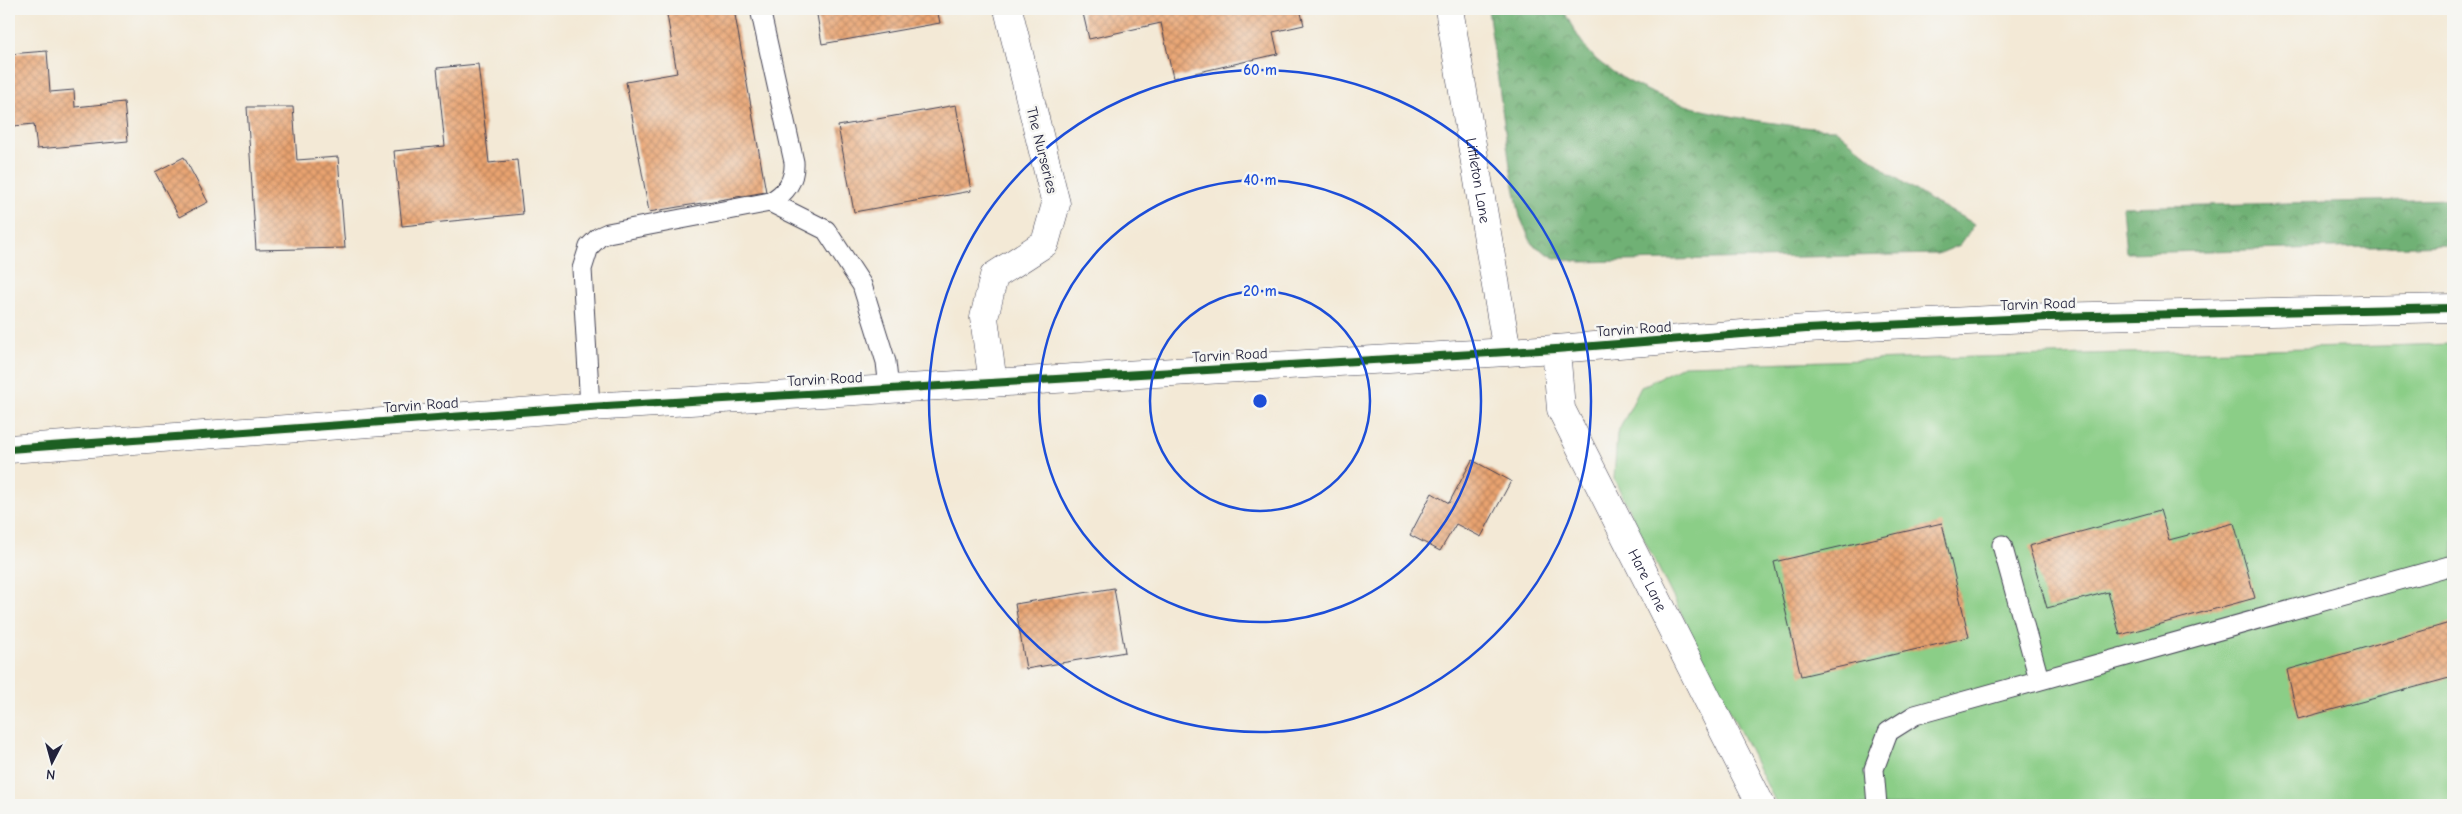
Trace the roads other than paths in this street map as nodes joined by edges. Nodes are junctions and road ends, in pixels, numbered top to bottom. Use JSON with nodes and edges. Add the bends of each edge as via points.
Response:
{"nodes":[{"id":1,"x":760,"y":9,"type":"edge"},
{"id":2,"x":1008,"y":9,"type":"edge"},
{"id":3,"x":1449,"y":9,"type":"edge"},
{"id":4,"x":770,"y":202,"type":"junction"},
{"id":5,"x":2453,"y":308,"type":"edge"},
{"id":6,"x":1556,"y":349,"type":"junction"},
{"id":7,"x":1507,"y":351,"type":"junction"},
{"id":8,"x":993,"y":383,"type":"junction"},
{"id":9,"x":889,"y":389,"type":"junction"},
{"id":10,"x":590,"y":407,"type":"junction"},
{"id":11,"x":9,"y":449,"type":"edge"},
{"id":12,"x":2002,"y":545,"type":"dead end"},
{"id":13,"x":2449,"y":566,"type":"dead end"},
{"id":14,"x":2039,"y":679,"type":"junction"},
{"id":15,"x":1761,"y":805,"type":"edge"},
{"id":16,"x":1877,"y":805,"type":"edge"}],
"edges":[{"from":1,"to":4,"type":"lane","via":[[794,162],[788,188]]},
{"from":2,"to":8,"type":"main road","name":"The Nurseries","via":[[1056,204],[1045,243],[994,276],[984,318]]},
{"from":3,"to":7,"type":"main road","name":"Littleton Lane"},
{"from":4,"to":9,"type":"lane","via":[[826,230],[862,285],[886,362]]},
{"from":4,"to":10,"type":"lane","via":[[608,233],[589,247],[582,269]]},
{"from":5,"to":6,"type":"main road","name":"Tarvin Road","via":[[2049,317],[1806,329]]},
{"from":6,"to":7,"type":"main road","name":"Tarvin Road"},
{"from":6,"to":15,"type":"main road","name":"Hare Lane","via":[[1561,409]]},
{"from":7,"to":8,"type":"main road","name":"Tarvin Road"},
{"from":8,"to":9,"type":"main road","name":"Tarvin Road"},
{"from":9,"to":10,"type":"main road","name":"Tarvin Road"},
{"from":10,"to":11,"type":"main road","name":"Tarvin Road"},
{"from":12,"to":14,"type":"lane"},
{"from":13,"to":14,"type":"lane"},
{"from":14,"to":16,"type":"lane","via":[[1915,714],[1888,732],[1874,769]]}]}
